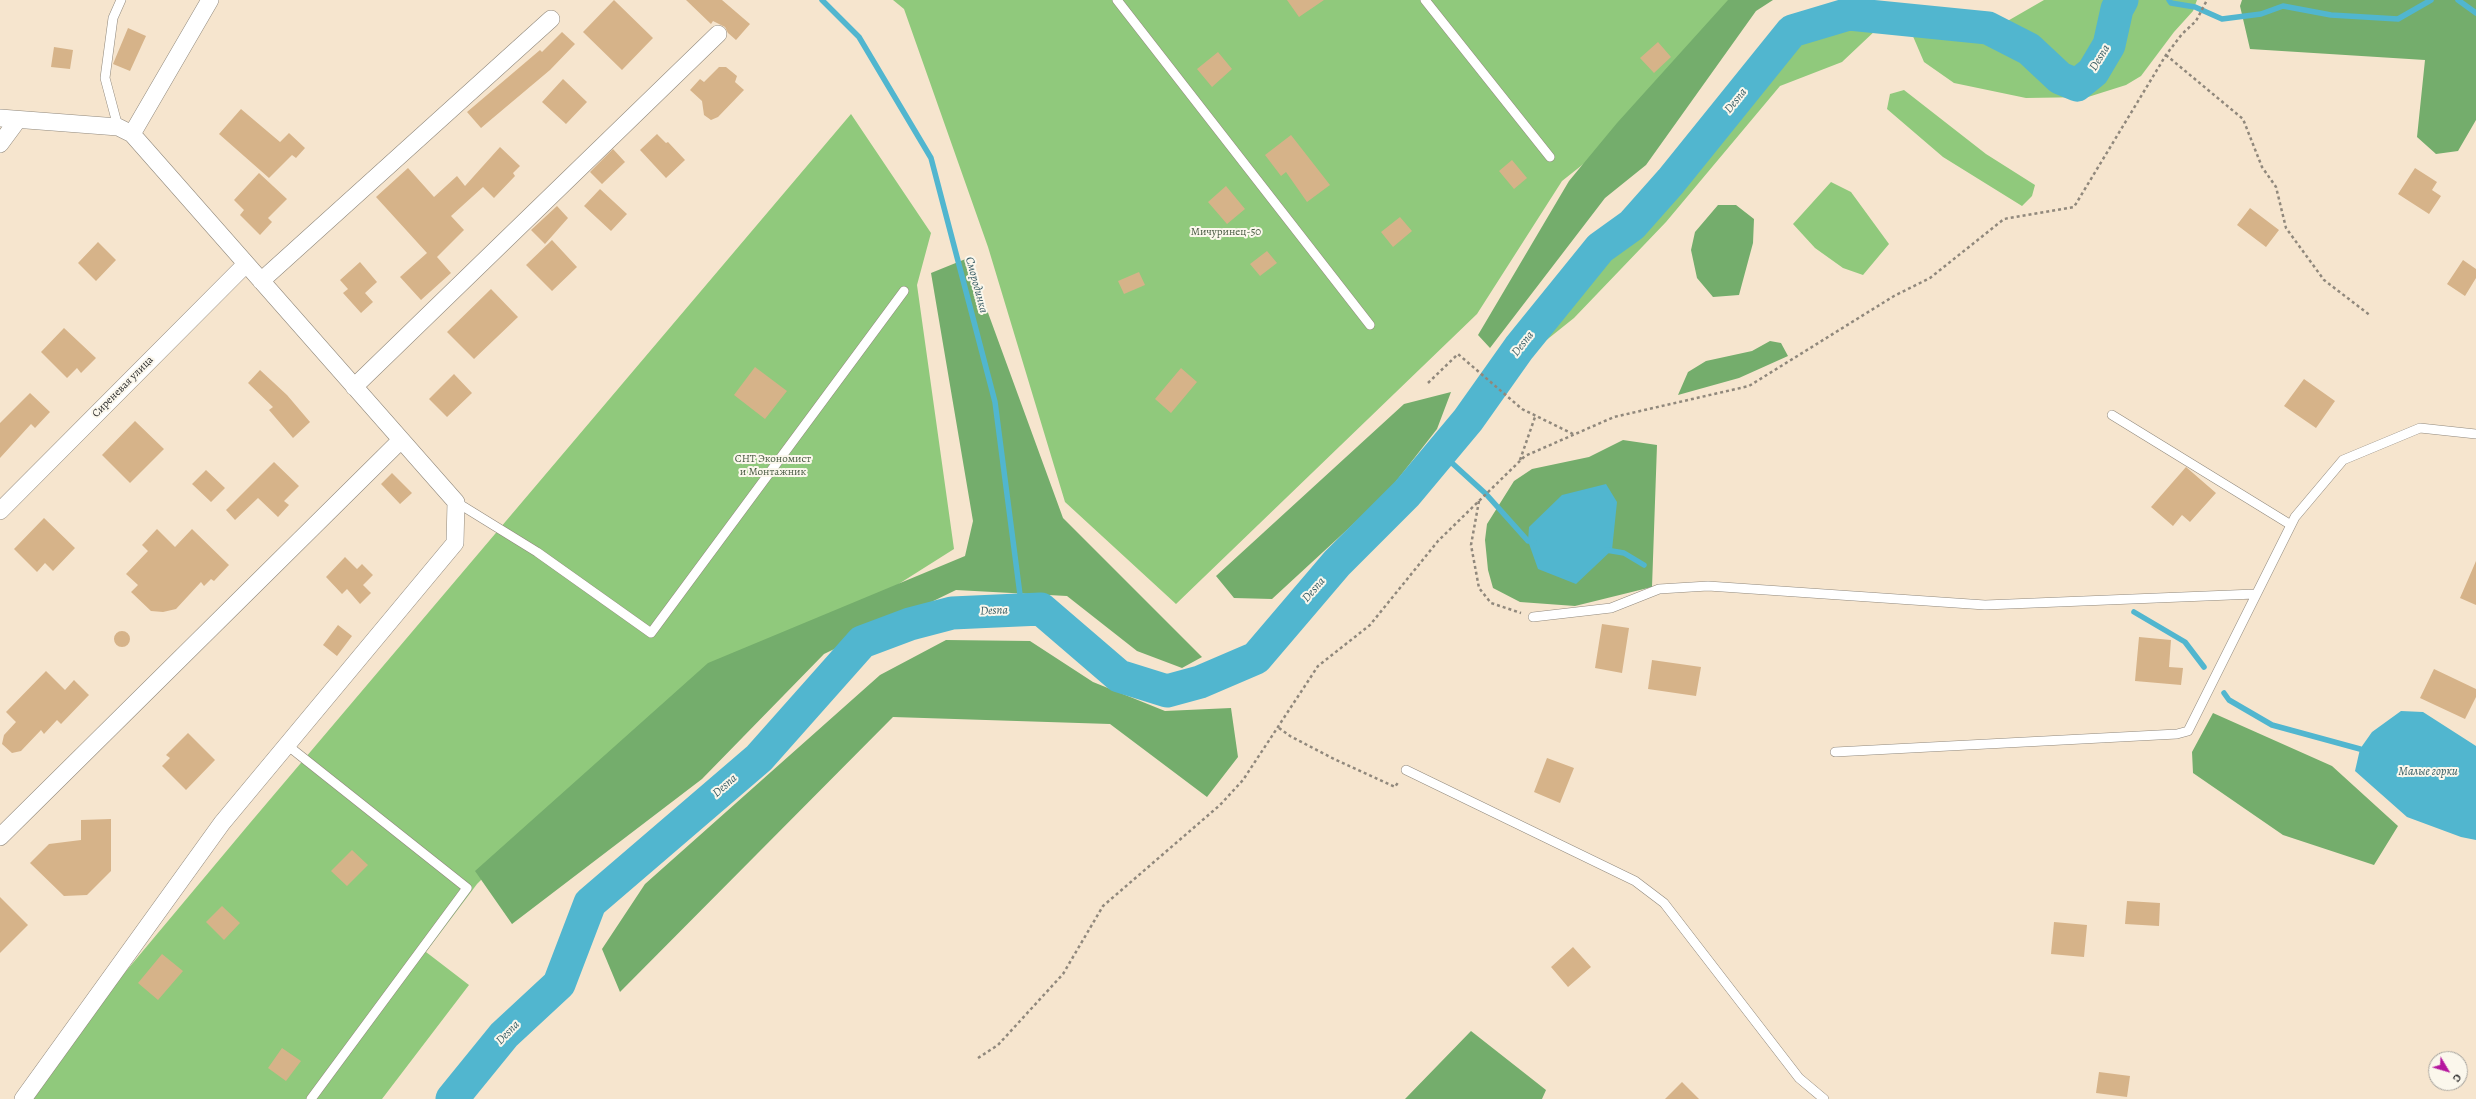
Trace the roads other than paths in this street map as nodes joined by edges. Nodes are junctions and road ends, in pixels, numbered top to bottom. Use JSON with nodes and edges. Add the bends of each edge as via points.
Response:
{"nodes":[{"id":1,"x":121,"y":0,"type":"edge"},
{"id":2,"x":210,"y":0,"type":"edge"},
{"id":3,"x":1117,"y":0,"type":"edge"},
{"id":4,"x":1425,"y":0,"type":"edge"},
{"id":5,"x":551,"y":19,"type":"dead end"},
{"id":6,"x":718,"y":34,"type":"dead end"},
{"id":7,"x":8,"y":120,"type":"edge"},
{"id":8,"x":125,"y":131,"type":"junction"},
{"id":9,"x":0,"y":144,"type":"edge"},
{"id":10,"x":1550,"y":157,"type":"dead end"},
{"id":11,"x":246,"y":264,"type":"junction"},
{"id":12,"x":261,"y":281,"type":"junction"},
{"id":13,"x":904,"y":292,"type":"dead end"},
{"id":14,"x":1370,"y":325,"type":"dead end"},
{"id":15,"x":354,"y":386,"type":"junction"},
{"id":16,"x":2112,"y":415,"type":"dead end"},
{"id":17,"x":2476,"y":434,"type":"edge"},
{"id":18,"x":401,"y":440,"type":"junction"},
{"id":19,"x":456,"y":502,"type":"junction"},
{"id":20,"x":0,"y":511,"type":"edge"},
{"id":21,"x":2291,"y":525,"type":"junction"},
{"id":22,"x":2255,"y":594,"type":"junction"},
{"id":23,"x":1533,"y":617,"type":"road end"},
{"id":24,"x":287,"y":745,"type":"junction"},
{"id":25,"x":1835,"y":752,"type":"dead end"},
{"id":26,"x":1406,"y":770,"type":"road end"},
{"id":27,"x":0,"y":837,"type":"edge"},
{"id":28,"x":24,"y":1099,"type":"edge"},
{"id":29,"x":311,"y":1099,"type":"edge"},
{"id":30,"x":1824,"y":1099,"type":"edge"}],
"edges":[{"from":1,"to":8,"type":"lane","via":[[113,18],[105,78]]},
{"from":2,"to":8,"type":"street"},
{"from":3,"to":14,"type":"lane"},
{"from":4,"to":10,"type":"lane"},
{"from":5,"to":12,"type":"street"},
{"from":6,"to":15,"type":"street"},
{"from":7,"to":8,"type":"street"},
{"from":7,"to":9,"type":"street"},
{"from":8,"to":11,"type":"street"},
{"from":11,"to":12,"type":"street"},
{"from":11,"to":20,"type":"street","name":"Сиреневая улица"},
{"from":12,"to":15,"type":"street"},
{"from":13,"to":19,"type":"lane","via":[[651,633],[537,552]]},
{"from":15,"to":18,"type":"street"},
{"from":16,"to":21,"type":"lane"},
{"from":17,"to":21,"type":"lane","via":[[2420,428],[2343,460]]},
{"from":18,"to":19,"type":"street"},
{"from":18,"to":27,"type":"street"},
{"from":19,"to":24,"type":"street","via":[[455,543]]},
{"from":21,"to":22,"type":"lane"},
{"from":22,"to":23,"type":"lane","via":[[1985,605],[1708,586],[1659,589],[1611,608]]},
{"from":22,"to":25,"type":"lane","via":[[2188,731],[2177,734]]},
{"from":24,"to":28,"type":"street","via":[[222,823]]},
{"from":24,"to":29,"type":"lane","via":[[467,888]]},
{"from":26,"to":30,"type":"lane","via":[[1635,881],[1664,903],[1799,1078]]}]}
